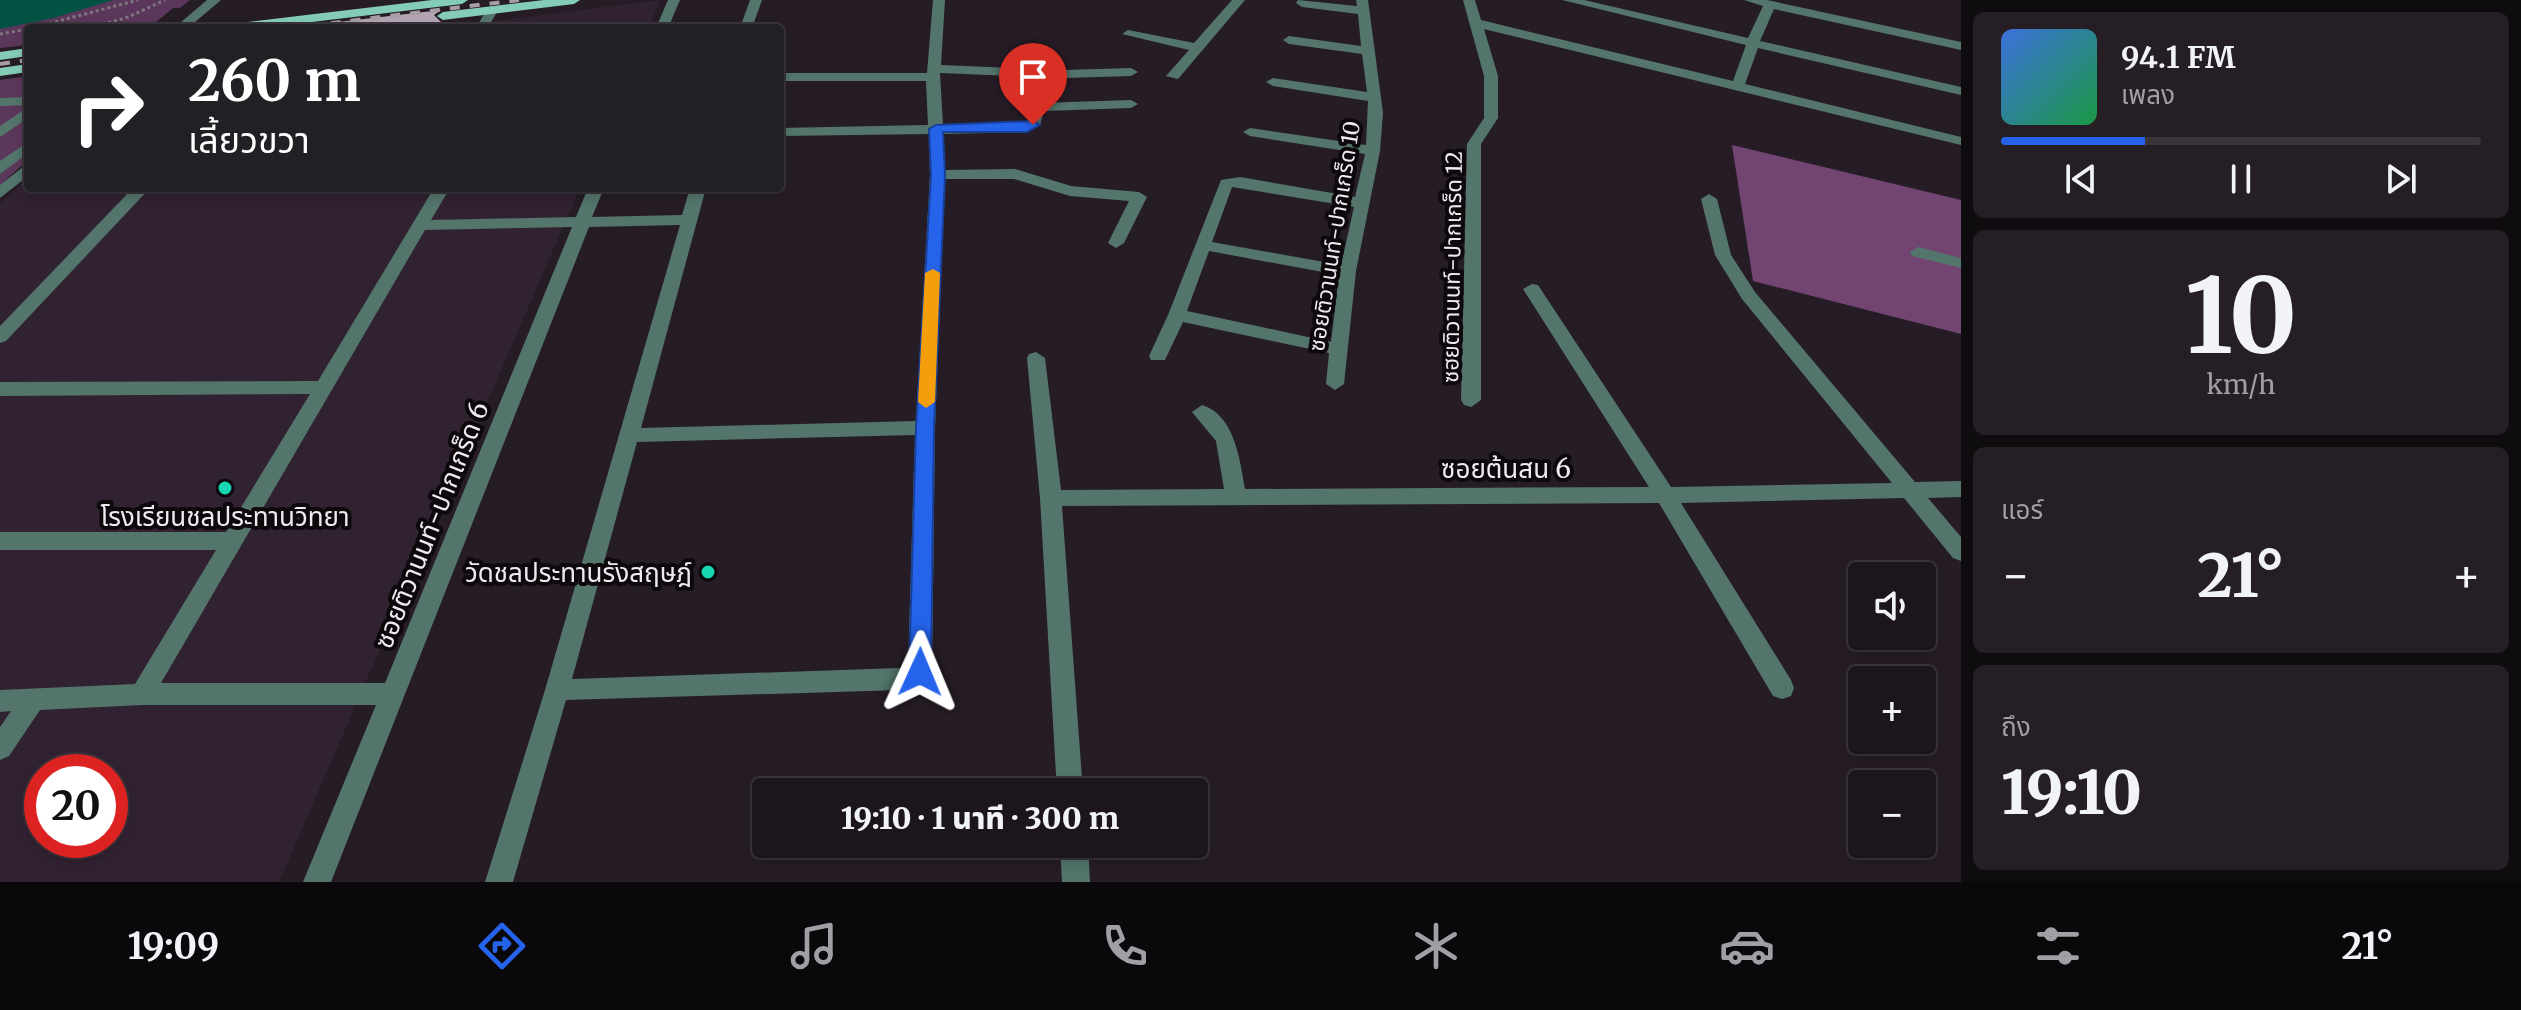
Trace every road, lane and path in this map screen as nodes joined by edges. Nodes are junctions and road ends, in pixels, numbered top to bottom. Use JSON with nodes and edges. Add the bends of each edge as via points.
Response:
{"nodes":[{"id":1,"x":138,"y":0,"type":"edge"},
{"id":2,"x":165,"y":0,"type":"edge"},
{"id":3,"x":215,"y":0,"type":"edge"},
{"id":4,"x":462,"y":0,"type":"edge"},
{"id":5,"x":574,"y":0,"type":"edge"},
{"id":6,"x":674,"y":0,"type":"edge"},
{"id":7,"x":756,"y":0,"type":"edge"},
{"id":8,"x":939,"y":0,"type":"edge"},
{"id":9,"x":1239,"y":0,"type":"edge"},
{"id":10,"x":1469,"y":0,"type":"edge"},
{"id":11,"x":1568,"y":0,"type":"edge"},
{"id":12,"x":1750,"y":0,"type":"edge"},
{"id":13,"x":1302,"y":3,"type":"dead end"},
{"id":14,"x":1770,"y":4,"type":"junction"},
{"id":15,"x":1363,"y":5,"type":"edge"},
{"id":16,"x":492,"y":10,"type":"junction"},
{"id":17,"x":1476,"y":23,"type":"junction"},
{"id":18,"x":45,"y":24,"type":"edge"},
{"id":19,"x":104,"y":24,"type":"edge"},
{"id":20,"x":185,"y":24,"type":"edge"},
{"id":21,"x":264,"y":24,"type":"edge"},
{"id":22,"x":379,"y":24,"type":"edge"},
{"id":23,"x":484,"y":24,"type":"edge"},
{"id":24,"x":664,"y":24,"type":"edge"},
{"id":25,"x":747,"y":24,"type":"edge"},
{"id":26,"x":24,"y":29,"type":"edge"},
{"id":27,"x":0,"y":34,"type":"edge"},
{"id":28,"x":1128,"y":34,"type":"dead end"},
{"id":29,"x":1289,"y":40,"type":"dead end"},
{"id":30,"x":1753,"y":42,"type":"junction"},
{"id":31,"x":1961,"y":46,"type":"edge"},
{"id":32,"x":1198,"y":48,"type":"junction"},
{"id":33,"x":1370,"y":51,"type":"junction"},
{"id":34,"x":24,"y":53,"type":"edge"},
{"id":35,"x":0,"y":56,"type":"edge"},
{"id":36,"x":24,"y":69,"type":"edge"},
{"id":37,"x":0,"y":72,"type":"edge"},
{"id":38,"x":1131,"y":72,"type":"dead end"},
{"id":39,"x":934,"y":73,"type":"junction"},
{"id":40,"x":1173,"y":76,"type":"dead end"},
{"id":41,"x":784,"y":77,"type":"edge"},
{"id":42,"x":1273,"y":82,"type":"dead end"},
{"id":43,"x":1738,"y":86,"type":"junction"},
{"id":44,"x":1961,"y":91,"type":"edge"},
{"id":45,"x":1376,"y":98,"type":"junction"},
{"id":46,"x":24,"y":101,"type":"edge"},
{"id":47,"x":0,"y":102,"type":"edge"},
{"id":48,"x":1131,"y":104,"type":"dead end"},
{"id":49,"x":24,"y":114,"type":"edge"},
{"id":50,"x":936,"y":129,"type":"junction"},
{"id":51,"x":784,"y":132,"type":"edge"},
{"id":52,"x":1250,"y":132,"type":"dead end"},
{"id":53,"x":0,"y":133,"type":"edge"},
{"id":54,"x":1961,"y":141,"type":"edge"},
{"id":55,"x":24,"y":149,"type":"edge"},
{"id":56,"x":1373,"y":151,"type":"junction"},
{"id":57,"x":0,"y":169,"type":"edge"},
{"id":58,"x":24,"y":172,"type":"edge"},
{"id":59,"x":938,"y":175,"type":"junction"},
{"id":60,"x":138,"y":192,"type":"edge"},
{"id":61,"x":440,"y":192,"type":"edge"},
{"id":62,"x":595,"y":192,"type":"edge"},
{"id":63,"x":697,"y":192,"type":"edge"},
{"id":64,"x":0,"y":193,"type":"edge"},
{"id":65,"x":1709,"y":199,"type":"dead end"},
{"id":66,"x":1360,"y":203,"type":"junction"},
{"id":67,"x":688,"y":220,"type":"junction"},
{"id":68,"x":591,"y":223,"type":"junction"},
{"id":69,"x":420,"y":225,"type":"junction"},
{"id":70,"x":1116,"y":243,"type":"dead end"},
{"id":71,"x":1203,"y":245,"type":"junction"},
{"id":72,"x":1918,"y":252,"type":"dead end"},
{"id":73,"x":1961,"y":263,"type":"edge"},
{"id":74,"x":1348,"y":271,"type":"junction"},
{"id":75,"x":1532,"y":289,"type":"dead end"},
{"id":76,"x":1177,"y":315,"type":"junction"},
{"id":77,"x":0,"y":337,"type":"edge"},
{"id":78,"x":1337,"y":349,"type":"junction"},
{"id":79,"x":1158,"y":356,"type":"dead end"},
{"id":80,"x":1036,"y":358,"type":"dead end"},
{"id":81,"x":1335,"y":384,"type":"dead end"},
{"id":82,"x":324,"y":387,"type":"junction"},
{"id":83,"x":0,"y":389,"type":"edge"},
{"id":84,"x":1471,"y":400,"type":"dead end"},
{"id":85,"x":1202,"y":412,"type":"dead end"},
{"id":86,"x":925,"y":428,"type":"junction"},
{"id":87,"x":627,"y":435,"type":"junction"},
{"id":88,"x":1909,"y":489,"type":"junction"},
{"id":89,"x":1961,"y":489,"type":"edge"},
{"id":90,"x":1665,"y":495,"type":"junction"},
{"id":91,"x":1236,"y":496,"type":"junction"},
{"id":92,"x":1051,"y":498,"type":"junction"},
{"id":93,"x":0,"y":541,"type":"edge"},
{"id":94,"x":233,"y":541,"type":"junction"},
{"id":95,"x":1961,"y":552,"type":"edge"},
{"id":96,"x":1782,"y":688,"type":"dead end"},
{"id":97,"x":557,"y":690,"type":"junction"},
{"id":98,"x":142,"y":694,"type":"junction"},
{"id":99,"x":393,"y":694,"type":"junction"},
{"id":100,"x":0,"y":701,"type":"edge"},
{"id":101,"x":32,"y":701,"type":"junction"},
{"id":102,"x":2,"y":741,"type":"edge"},
{"id":103,"x":1069,"y":778,"type":"edge"},
{"id":104,"x":1075,"y":858,"type":"edge"},
{"id":105,"x":317,"y":882,"type":"edge"},
{"id":106,"x":499,"y":882,"type":"edge"},
{"id":107,"x":1076,"y":882,"type":"edge"}],
"edges":[{"from":1,"to":18,"type":"path"},
{"from":2,"to":19,"type":"path"},
{"from":3,"to":20,"type":"street"},
{"from":4,"to":21,"type":"main road"},
{"from":5,"to":16,"type":"main road"},
{"from":6,"to":24,"type":"street"},
{"from":7,"to":25,"type":"street"},
{"from":8,"to":39,"type":"street"},
{"from":9,"to":32,"type":"street"},
{"from":10,"to":17,"type":"street","name":"ซฮยติวานนท์-ปากเกร็ด 12"},
{"from":11,"to":30,"type":"street"},
{"from":12,"to":14,"type":"street"},
{"from":13,"to":15,"type":"street"},
{"from":14,"to":30,"type":"street"},
{"from":14,"to":31,"type":"street"},
{"from":15,"to":33,"type":"street","name":"ซอยติวานนท์-ปากเกร็ด 10"},
{"from":16,"to":22,"type":"main road"},
{"from":16,"to":23,"type":"street"},
{"from":17,"to":43,"type":"street"},
{"from":17,"to":84,"type":"street","name":"ซฮยติวานนท์-ปากเกร็ด 12","via":[[1491,76],[1491,118],[1474,144]]},
{"from":26,"to":27,"type":"path"},
{"from":28,"to":32,"type":"street"},
{"from":29,"to":33,"type":"street"},
{"from":30,"to":43,"type":"street"},
{"from":30,"to":44,"type":"street"},
{"from":32,"to":40,"type":"street"},
{"from":33,"to":45,"type":"street","name":"ซอยติวานนท์-ปากเกร็ด 10"},
{"from":34,"to":35,"type":"main road"},
{"from":36,"to":37,"type":"main road"},
{"from":38,"to":39,"type":"street"},
{"from":39,"to":41,"type":"street"},
{"from":39,"to":50,"type":"street"},
{"from":42,"to":45,"type":"street"},
{"from":43,"to":54,"type":"street"},
{"from":45,"to":56,"type":"street","name":"ซอยติวานนท์-ปากเกร็ด 10"},
{"from":46,"to":47,"type":"street"},
{"from":48,"to":50,"type":"street","via":[[1041,107],[1027,128]]},
{"from":49,"to":53,"type":"street"},
{"from":50,"to":51,"type":"street"},
{"from":50,"to":59,"type":"street"},
{"from":52,"to":56,"type":"street"},
{"from":55,"to":57,"type":"street"},
{"from":56,"to":66,"type":"street","name":"ซอยติวานนท์-ปากเกร็ด 10"},
{"from":58,"to":64,"type":"street"},
{"from":59,"to":70,"type":"street","via":[[1015,174],[1070,191],[1139,197]]},
{"from":59,"to":86,"type":"street"},
{"from":60,"to":77,"type":"street"},
{"from":61,"to":69,"type":"street"},
{"from":62,"to":68,"type":"street","name":"ซอยติวานนท์-ปากเกร็ด 6"},
{"from":63,"to":67,"type":"street"},
{"from":65,"to":88,"type":"street","via":[[1723,255],[1748,295]]},
{"from":66,"to":71,"type":"street","via":[[1229,182]]},
{"from":66,"to":74,"type":"street","name":"ซอยติวานนท์-ปากเกร็ด 10"},
{"from":67,"to":68,"type":"street"},
{"from":67,"to":87,"type":"street"},
{"from":68,"to":69,"type":"street"},
{"from":68,"to":99,"type":"street","name":"ซอยติวานนท์-ปากเกร็ด 6"},
{"from":69,"to":82,"type":"street"},
{"from":71,"to":74,"type":"street"},
{"from":71,"to":76,"type":"street"},
{"from":72,"to":73,"type":"street"},
{"from":74,"to":78,"type":"street","name":"ซอยติวานนท์-ปากเกร็ด 10"},
{"from":75,"to":90,"type":"street"},
{"from":76,"to":78,"type":"street"},
{"from":76,"to":79,"type":"street"},
{"from":78,"to":81,"type":"street","name":"ซอยติวานนท์-ปากเกร็ด 10"},
{"from":80,"to":92,"type":"street"},
{"from":82,"to":83,"type":"street"},
{"from":82,"to":94,"type":"street"},
{"from":85,"to":91,"type":"street","via":[[1226,439]]},
{"from":86,"to":87,"type":"street"},
{"from":86,"to":97,"type":"street","via":[[917,676]]},
{"from":87,"to":97,"type":"street"},
{"from":88,"to":89,"type":"street","name":"ซอยต้นสน 6"},
{"from":88,"to":90,"type":"street","name":"ซอยต้นสน 6"},
{"from":88,"to":95,"type":"street"},
{"from":90,"to":91,"type":"street","name":"ซอยต้นสน 6"},
{"from":90,"to":96,"type":"street"},
{"from":91,"to":92,"type":"street","name":"ซอยต้นสน 6"},
{"from":92,"to":103,"type":"street"},
{"from":93,"to":94,"type":"street"},
{"from":94,"to":98,"type":"street"},
{"from":97,"to":106,"type":"street"},
{"from":98,"to":99,"type":"street"},
{"from":98,"to":101,"type":"street"},
{"from":99,"to":105,"type":"street","name":"ซอยติวานนท์-ปากเกร็ด 6"},
{"from":100,"to":101,"type":"street"},
{"from":101,"to":102,"type":"street"},
{"from":104,"to":107,"type":"street"}]}
